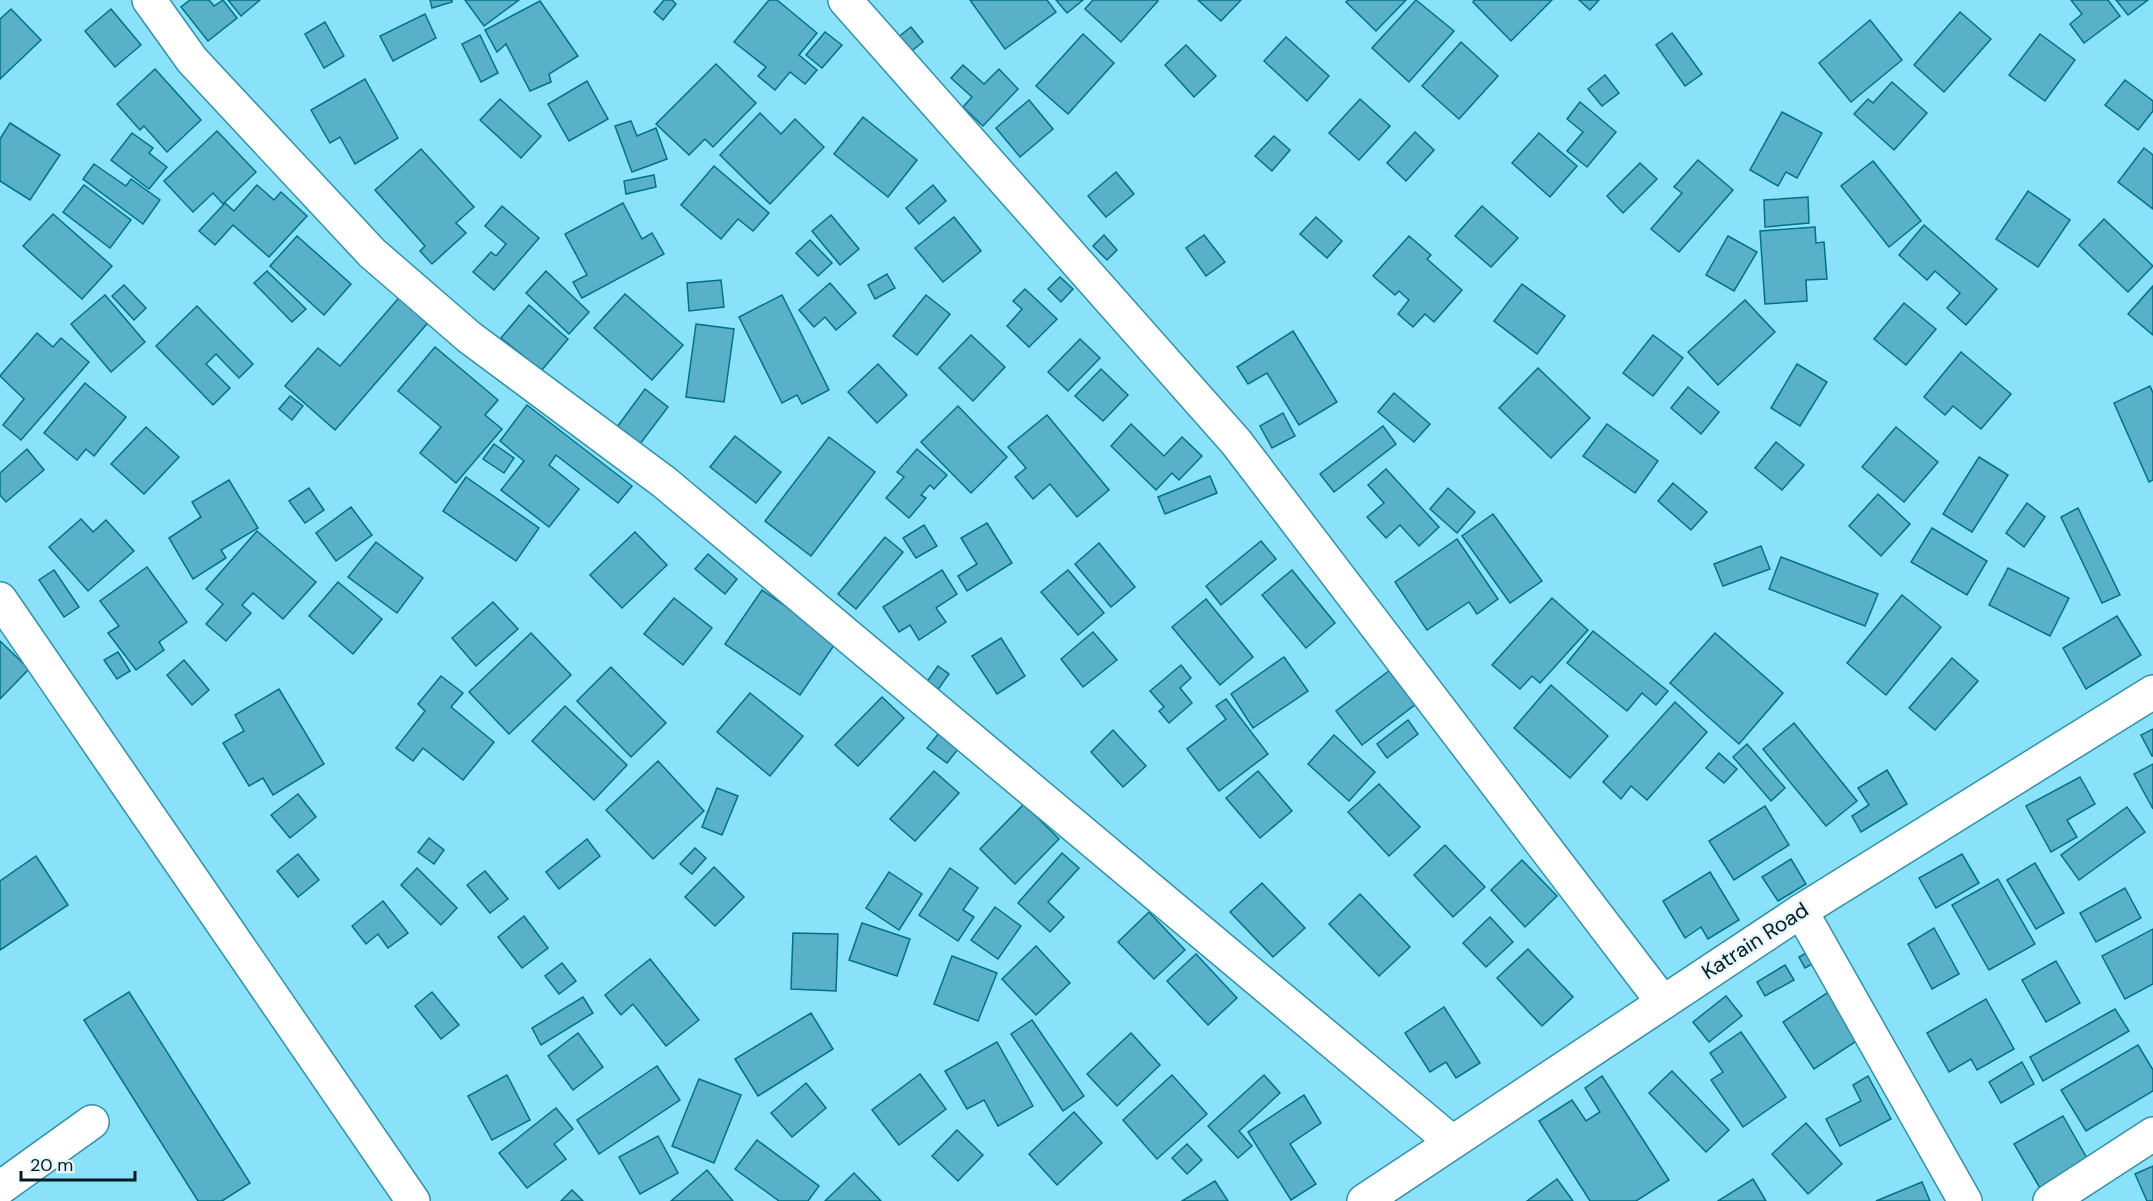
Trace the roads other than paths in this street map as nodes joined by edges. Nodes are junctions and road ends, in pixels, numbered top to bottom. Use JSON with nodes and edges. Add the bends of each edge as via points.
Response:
{"nodes":[{"id":1,"x":149,"y":0,"type":"edge"},
{"id":2,"x":845,"y":0,"type":"edge"},
{"id":3,"x":0,"y":599,"type":"edge"},
{"id":4,"x":2153,"y":692,"type":"edge"},
{"id":5,"x":1801,"y":911,"type":"junction"},
{"id":6,"x":1662,"y":1001,"type":"junction"},
{"id":7,"x":92,"y":1122,"type":"dead end"},
{"id":8,"x":2153,"y":1134,"type":"edge"},
{"id":9,"x":1452,"y":1142,"type":"junction"},
{"id":10,"x":0,"y":1188,"type":"edge"},
{"id":11,"x":413,"y":1201,"type":"edge"},
{"id":12,"x":1364,"y":1201,"type":"edge"},
{"id":13,"x":1965,"y":1201,"type":"edge"},
{"id":14,"x":2050,"y":1201,"type":"edge"}],
"edges":[{"from":1,"to":9,"type":"street","via":[[192,60],[372,253],[469,337],[664,483]]},
{"from":2,"to":6,"type":"street","via":[[1236,442]]},
{"from":3,"to":11,"type":"street"},
{"from":4,"to":5,"type":"street","name":"Katrain Road"},
{"from":5,"to":6,"type":"street","name":"Katrain Road"},
{"from":5,"to":13,"type":"street"},
{"from":6,"to":9,"type":"street","name":"Katrain Road"},
{"from":7,"to":10,"type":"street"},
{"from":8,"to":14,"type":"street"},
{"from":9,"to":12,"type":"street","name":"Katrain Road"}]}
